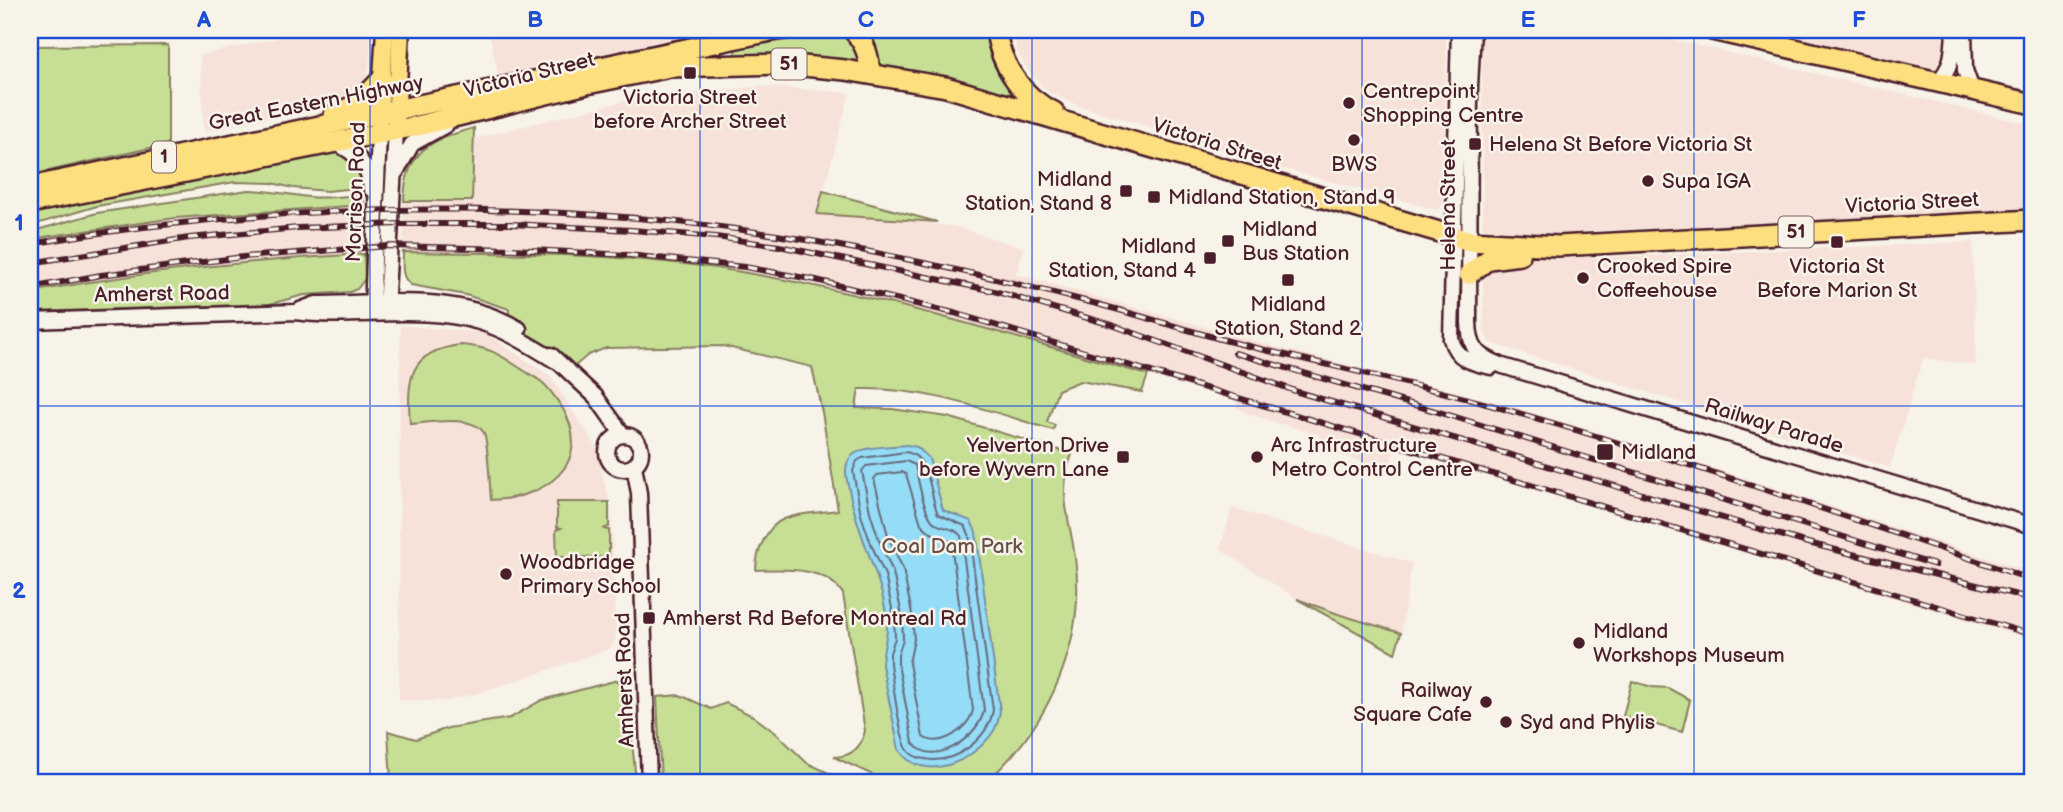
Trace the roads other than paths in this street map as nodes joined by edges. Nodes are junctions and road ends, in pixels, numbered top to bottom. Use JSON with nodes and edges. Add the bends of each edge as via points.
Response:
{"nodes":[{"id":1,"x":385,"y":30,"type":"edge"},
{"id":2,"x":401,"y":30,"type":"edge"},
{"id":3,"x":776,"y":30,"type":"edge"},
{"id":4,"x":853,"y":30,"type":"edge"},
{"id":5,"x":996,"y":30,"type":"edge"},
{"id":6,"x":1006,"y":30,"type":"edge"},
{"id":7,"x":1459,"y":30,"type":"edge"},
{"id":8,"x":1473,"y":30,"type":"edge"},
{"id":9,"x":1712,"y":30,"type":"edge"},
{"id":10,"x":1954,"y":30,"type":"edge"},
{"id":11,"x":1964,"y":30,"type":"edge"},
{"id":12,"x":1004,"y":61,"type":"junction"},
{"id":13,"x":870,"y":74,"type":"junction"},
{"id":14,"x":382,"y":79,"type":"junction"},
{"id":15,"x":1937,"y":82,"type":"junction"},
{"id":16,"x":1972,"y":90,"type":"junction"},
{"id":17,"x":2033,"y":104,"type":"edge"},
{"id":18,"x":466,"y":114,"type":"junction"},
{"id":19,"x":388,"y":121,"type":"junction"},
{"id":20,"x":316,"y":127,"type":"junction"},
{"id":21,"x":1099,"y":133,"type":"junction"},
{"id":22,"x":334,"y":142,"type":"junction"},
{"id":23,"x":394,"y":176,"type":"junction"},
{"id":24,"x":30,"y":187,"type":"edge"},
{"id":25,"x":377,"y":199,"type":"junction"},
{"id":26,"x":30,"y":203,"type":"edge"},
{"id":27,"x":2033,"y":220,"type":"edge"},
{"id":28,"x":1462,"y":239,"type":"junction"},
{"id":29,"x":1558,"y":246,"type":"junction"},
{"id":30,"x":381,"y":261,"type":"junction"},
{"id":31,"x":1469,"y":274,"type":"junction"},
{"id":32,"x":430,"y":303,"type":"junction"},
{"id":33,"x":316,"y":304,"type":"junction"},
{"id":34,"x":379,"y":308,"type":"junction"},
{"id":35,"x":295,"y":312,"type":"junction"},
{"id":36,"x":30,"y":321,"type":"edge"},
{"id":37,"x":1451,"y":338,"type":"joint"},
{"id":38,"x":1469,"y":339,"type":"joint"},
{"id":39,"x":556,"y":360,"type":"junction"},
{"id":40,"x":1503,"y":366,"type":"junction"},
{"id":41,"x":596,"y":397,"type":"junction"},
{"id":42,"x":623,"y":435,"type":"junction"},
{"id":43,"x":608,"y":445,"type":"junction"},
{"id":44,"x":627,"y":467,"type":"junction"},
{"id":45,"x":2033,"y":526,"type":"edge"},
{"id":46,"x":649,"y":782,"type":"edge"}],
"edges":[{"from":1,"to":14,"type":"main road","name":"Morrison Road"},
{"from":2,"to":19,"type":"main road","name":"Morrison Road"},
{"from":3,"to":19,"type":"highway","name":"Great Eastern Highway","number":"51"},
{"from":4,"to":13,"type":"highway","via":[[870,56]]},
{"from":5,"to":12,"type":"highway"},
{"from":6,"to":12,"type":"highway"},
{"from":7,"to":28,"type":"street","name":"Helena Street"},
{"from":8,"to":28,"type":"street","name":"Helena Street"},
{"from":9,"to":15,"type":"highway"},
{"from":10,"to":15,"type":"street","via":[[1953,56]]},
{"from":11,"to":16,"type":"street","via":[[1965,71]]},
{"from":12,"to":21,"type":"highway","via":[[1046,109]]},
{"from":13,"to":18,"type":"highway","name":"Victoria Street","number":"51","via":[[782,64],[670,67]]},
{"from":13,"to":21,"type":"highway","name":"Victoria Street","number":"51","via":[[946,87]]},
{"from":14,"to":19,"type":"main road","name":"Morrison Road"},
{"from":14,"to":20,"type":"highway","via":[[359,103],[324,118]]},
{"from":15,"to":16,"type":"highway"},
{"from":16,"to":17,"type":"highway"},
{"from":18,"to":19,"type":"highway","name":"Victoria Street","number":"51"},
{"from":18,"to":23,"type":"street","via":[[412,144]]},
{"from":19,"to":20,"type":"highway","name":"Great Eastern Highway","number":"1"},
{"from":19,"to":22,"type":"highway","name":"Great Eastern Highway","number":"1"},
{"from":19,"to":23,"type":"street","name":"Morrison Road"},
{"from":19,"to":25,"type":"street","name":"Morrison Road"},
{"from":20,"to":24,"type":"highway","name":"Great Eastern Highway","number":"1"},
{"from":21,"to":28,"type":"highway","name":"Victoria Street","number":"51"},
{"from":22,"to":25,"type":"street","via":[[363,162]]},
{"from":22,"to":26,"type":"highway","name":"Great Eastern Highway","number":"1"},
{"from":23,"to":30,"type":"street","name":"Morrison Road"},
{"from":25,"to":30,"type":"street","name":"Morrison Road"},
{"from":27,"to":29,"type":"highway","name":"Victoria Street","number":"51"},
{"from":28,"to":29,"type":"highway","name":"Victoria Street","number":"51"},
{"from":28,"to":31,"type":"street","name":"Helena Street"},
{"from":28,"to":37,"type":"street","name":"Helena Street"},
{"from":29,"to":31,"type":"highway","via":[[1540,253],[1489,259]]},
{"from":30,"to":32,"type":"street","via":[[397,291],[406,298]]},
{"from":30,"to":33,"type":"street","via":[[361,292],[344,301]]},
{"from":30,"to":34,"type":"street","name":"Morrison Road"},
{"from":31,"to":38,"type":"street","name":"Helena Street"},
{"from":32,"to":34,"type":"street","name":"Amherst Road"},
{"from":32,"to":39,"type":"street","name":"Amherst Road","via":[[498,318]]},
{"from":33,"to":34,"type":"street","name":"Amherst Road"},
{"from":33,"to":35,"type":"street","name":"Amherst Road"},
{"from":34,"to":35,"type":"street","name":"Amherst Road","via":[[318,315]]},
{"from":34,"to":39,"type":"street","name":"Amherst Road","via":[[482,323]]},
{"from":35,"to":36,"type":"street","name":"Amherst Road"},
{"from":37,"to":40,"type":"street","name":"Railway Parade","via":[[1464,359]]},
{"from":38,"to":40,"type":"street","name":"Railway Parade","via":[[1478,353]]},
{"from":39,"to":41,"type":"street","name":"Amherst Road"},
{"from":40,"to":45,"type":"street","name":"Railway Parade"},
{"from":41,"to":42,"type":"street","name":"Amherst Road"},
{"from":41,"to":43,"type":"street"},
{"from":42,"to":43,"type":"street"},
{"from":42,"to":44,"type":"street","via":[[635,439],[640,447],[640,457]]},
{"from":43,"to":44,"type":"street","via":[[608,459]]},
{"from":44,"to":46,"type":"street","name":"Amherst Road","via":[[639,493]]}]}
